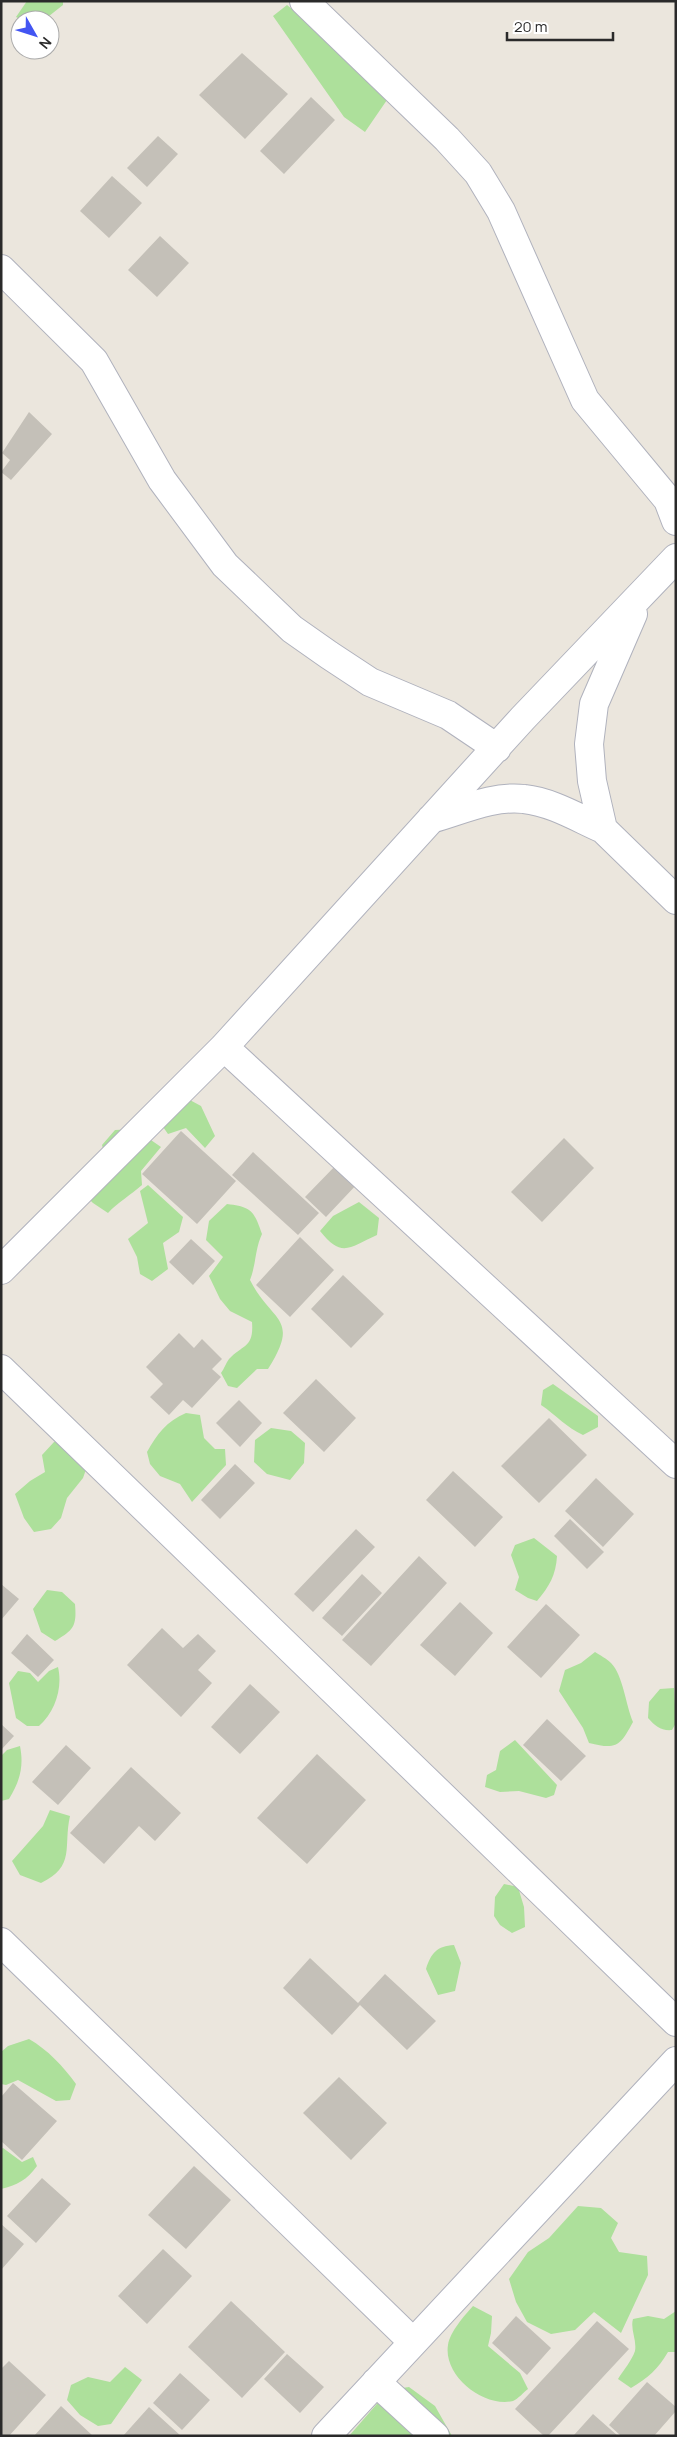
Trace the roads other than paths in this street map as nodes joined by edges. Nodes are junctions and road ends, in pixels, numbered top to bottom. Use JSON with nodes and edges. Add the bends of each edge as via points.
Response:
{"nodes":[{"id":1,"x":304,"y":1,"type":"edge"},
{"id":2,"x":1,"y":269,"type":"edge"},
{"id":3,"x":676,"y":521,"type":"edge"},
{"id":4,"x":676,"y":558,"type":"edge"},
{"id":5,"x":642,"y":594,"type":"junction"},
{"id":6,"x":497,"y":748,"type":"junction"},
{"id":7,"x":431,"y":819,"type":"junction"},
{"id":8,"x":603,"y":829,"type":"junction"},
{"id":9,"x":676,"y":900,"type":"edge"},
{"id":10,"x":224,"y":1047,"type":"junction"},
{"id":11,"x":1,"y":1270,"type":"edge"},
{"id":12,"x":1,"y":1369,"type":"edge"},
{"id":13,"x":676,"y":1464,"type":"edge"},
{"id":14,"x":1,"y":1942,"type":"edge"},
{"id":15,"x":676,"y":2022,"type":"edge"},
{"id":16,"x":676,"y":2061,"type":"edge"},
{"id":17,"x":414,"y":2342,"type":"junction"},
{"id":18,"x":376,"y":2382,"type":"junction"},
{"id":19,"x":326,"y":2436,"type":"edge"},
{"id":20,"x":434,"y":2436,"type":"edge"}],
"edges":[{"from":1,"to":3,"type":"street","via":[[478,173],[501,211],[585,400],[668,500]]},
{"from":2,"to":6,"type":"street","via":[[94,362],[162,480],[225,565],[292,629],[329,655],[370,682],[448,715]]},
{"from":4,"to":5,"type":"street"},
{"from":5,"to":6,"type":"street"},
{"from":5,"to":8,"type":"street","via":[[594,704],[590,723],[592,781]]},
{"from":6,"to":7,"type":"street"},
{"from":7,"to":8,"type":"street","via":[[495,801],[524,799],[554,807]]},
{"from":7,"to":10,"type":"street"},
{"from":8,"to":9,"type":"street"},
{"from":10,"to":11,"type":"street"},
{"from":10,"to":13,"type":"street"},
{"from":12,"to":15,"type":"street"},
{"from":14,"to":17,"type":"street"},
{"from":16,"to":17,"type":"street"},
{"from":17,"to":18,"type":"street"},
{"from":18,"to":19,"type":"street"},
{"from":18,"to":20,"type":"street"}]}
